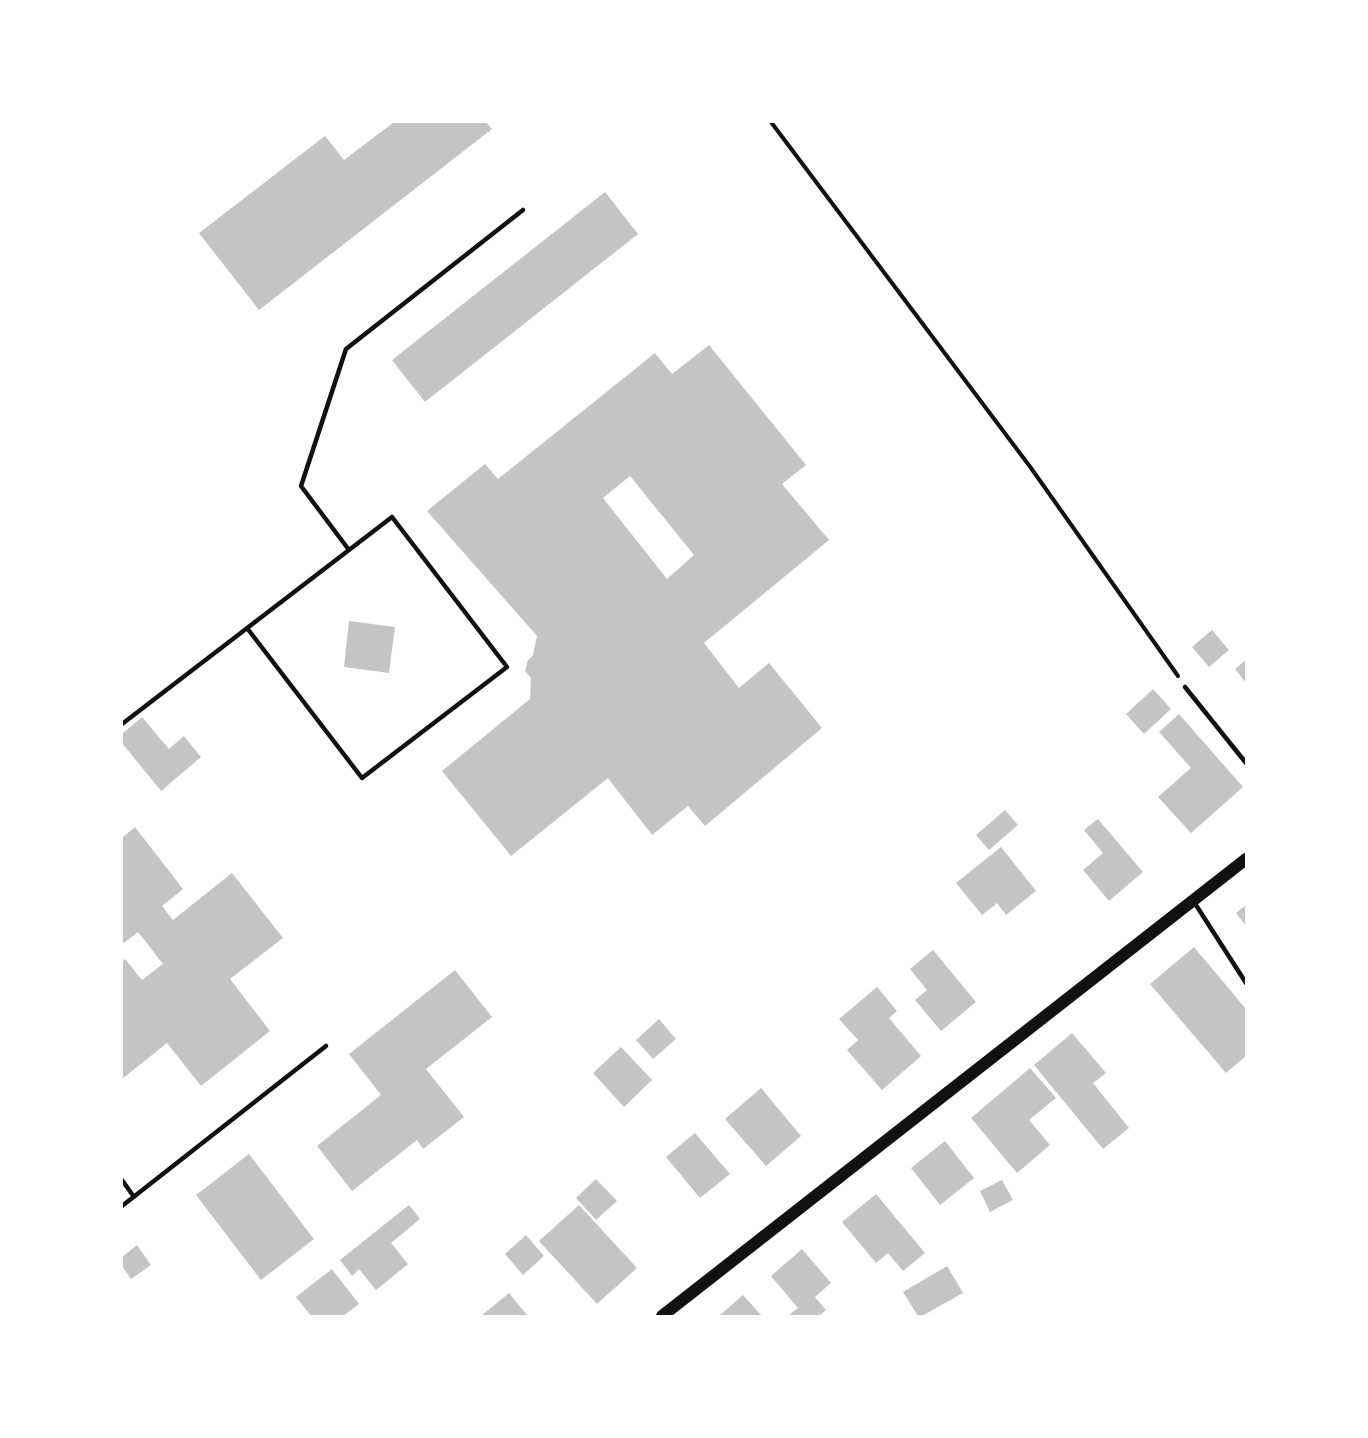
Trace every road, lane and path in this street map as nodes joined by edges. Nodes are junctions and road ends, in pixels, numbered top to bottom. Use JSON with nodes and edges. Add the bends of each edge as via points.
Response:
{"nodes":[{"id":1,"x":771,"y":122,"type":"edge"},
{"id":2,"x":523,"y":210,"type":"dead end"},
{"id":3,"x":349,"y":549,"type":"junction"},
{"id":4,"x":247,"y":628,"type":"junction"},
{"id":5,"x":1185,"y":687,"type":"joint"},
{"id":6,"x":122,"y":724,"type":"edge"},
{"id":7,"x":1246,"y":764,"type":"edge"},
{"id":8,"x":1246,"y":859,"type":"edge"},
{"id":9,"x":1193,"y":901,"type":"junction"},
{"id":10,"x":1246,"y":983,"type":"edge"},
{"id":11,"x":326,"y":1046,"type":"dead end"},
{"id":12,"x":122,"y":1180,"type":"edge"},
{"id":13,"x":134,"y":1197,"type":"junction"},
{"id":14,"x":122,"y":1206,"type":"edge"},
{"id":15,"x":662,"y":1317,"type":"edge"}],
"edges":[{"from":1,"to":5,"type":"path","via":[[1031,468]]},
{"from":2,"to":3,"type":"lane","via":[[346,349],[301,486]]},
{"from":3,"to":4,"type":"lane"},
{"from":3,"to":4,"type":"lane","via":[[392,517],[507,667],[362,778]]},
{"from":4,"to":6,"type":"lane"},
{"from":5,"to":7,"type":"lane"},
{"from":8,"to":9,"type":"main road"},
{"from":9,"to":10,"type":"lane"},
{"from":9,"to":15,"type":"main road"},
{"from":11,"to":13,"type":"lane"},
{"from":12,"to":13,"type":"lane"},
{"from":13,"to":14,"type":"lane"}]}
